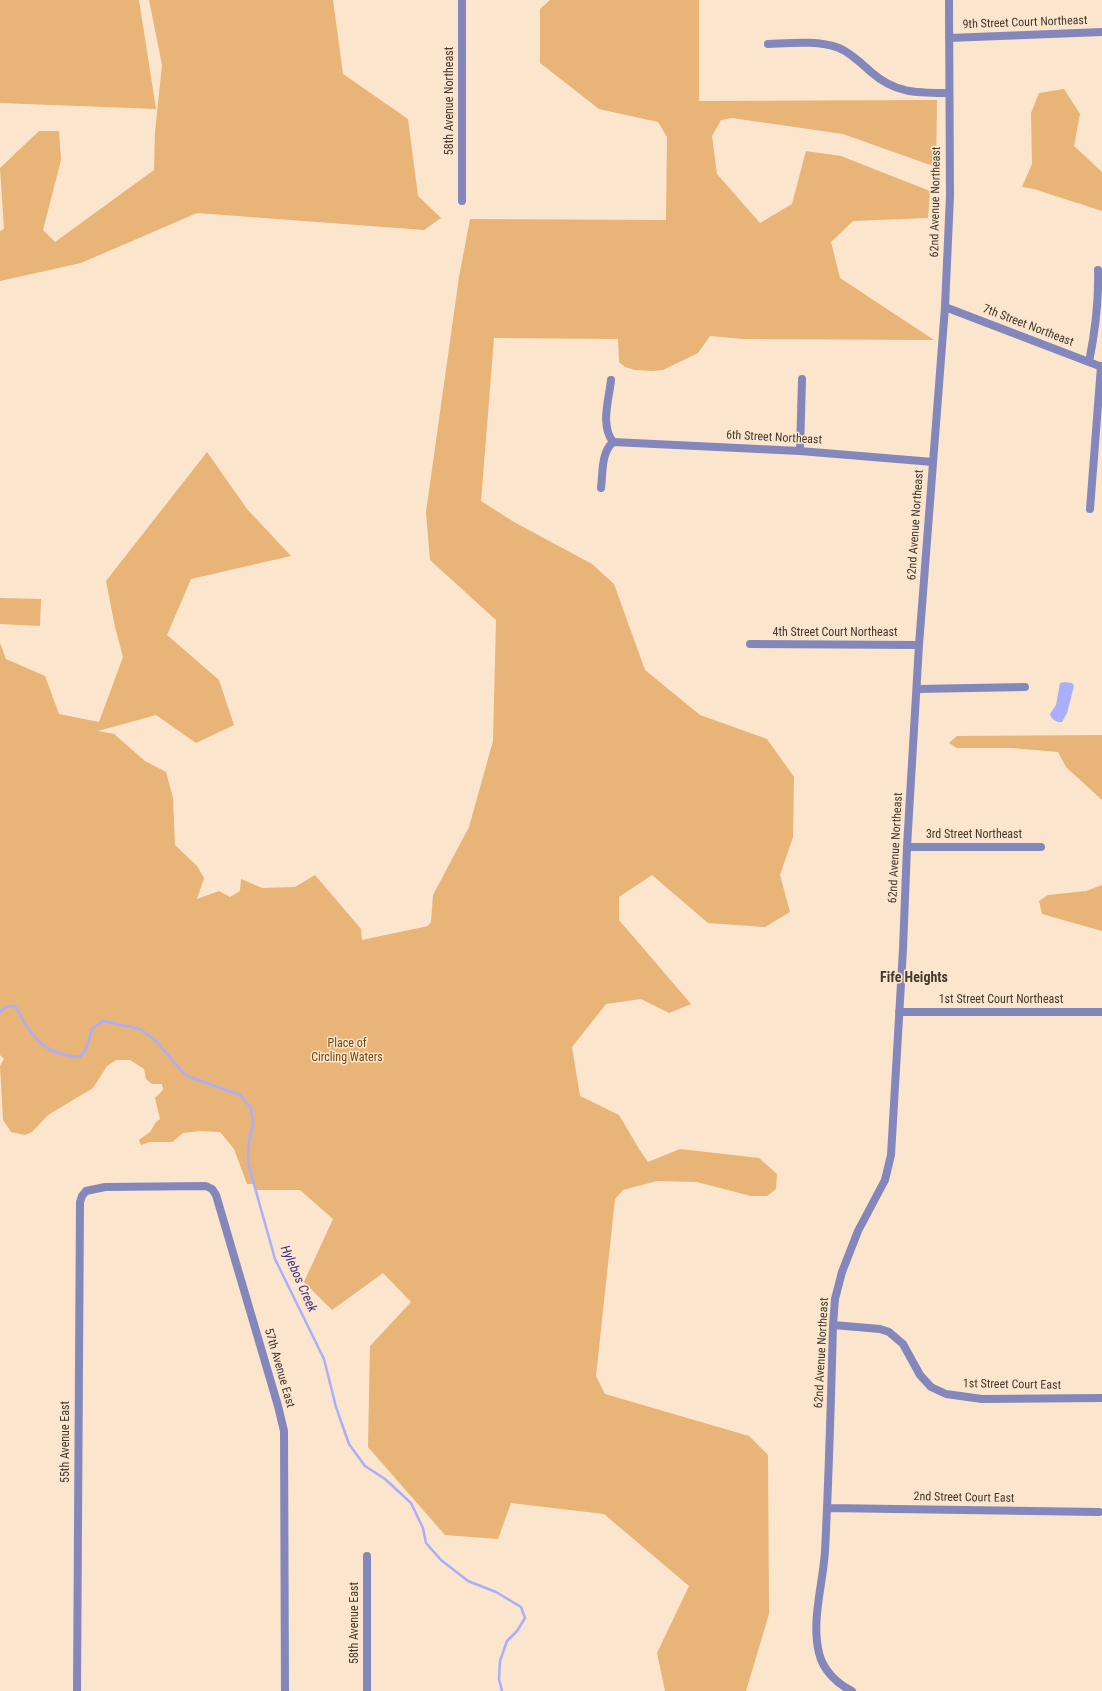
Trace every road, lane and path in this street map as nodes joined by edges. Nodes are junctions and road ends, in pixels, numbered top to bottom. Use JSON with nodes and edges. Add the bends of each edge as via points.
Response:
{"nodes":[{"id":1,"x":462,"y":0,"type":"edge"},
{"id":2,"x":948,"y":0,"type":"edge"},
{"id":3,"x":1102,"y":32,"type":"edge"},
{"id":4,"x":949,"y":38,"type":"junction"},
{"id":5,"x":768,"y":44,"type":"dead end"},
{"id":6,"x":949,"y":93,"type":"junction"},
{"id":7,"x":462,"y":201,"type":"dead end"},
{"id":8,"x":1098,"y":270,"type":"dead end"},
{"id":9,"x":945,"y":307,"type":"junction"},
{"id":10,"x":1089,"y":362,"type":"junction"},
{"id":11,"x":1101,"y":367,"type":"edge"},
{"id":12,"x":802,"y":379,"type":"dead end"},
{"id":13,"x":610,"y":380,"type":"dead end"},
{"id":14,"x":613,"y":442,"type":"junction"},
{"id":15,"x":800,"y":451,"type":"junction"},
{"id":16,"x":932,"y":462,"type":"junction"},
{"id":17,"x":601,"y":488,"type":"dead end"},
{"id":18,"x":1090,"y":509,"type":"dead end"},
{"id":19,"x":750,"y":644,"type":"dead end"},
{"id":20,"x":919,"y":645,"type":"junction"},
{"id":21,"x":1025,"y":687,"type":"dead end"},
{"id":22,"x":917,"y":689,"type":"junction"},
{"id":23,"x":907,"y":847,"type":"junction"},
{"id":24,"x":1041,"y":847,"type":"dead end"},
{"id":25,"x":899,"y":1012,"type":"junction"},
{"id":26,"x":1102,"y":1012,"type":"edge"},
{"id":27,"x":84,"y":1193,"type":"joint"},
{"id":28,"x":833,"y":1325,"type":"junction"},
{"id":29,"x":1102,"y":1398,"type":"edge"},
{"id":30,"x":828,"y":1508,"type":"junction"},
{"id":31,"x":1099,"y":1512,"type":"dead end"},
{"id":32,"x":368,"y":1556,"type":"dead end"},
{"id":33,"x":77,"y":1691,"type":"edge"},
{"id":34,"x":285,"y":1691,"type":"edge"},
{"id":35,"x":367,"y":1691,"type":"edge"},
{"id":36,"x":852,"y":1691,"type":"edge"}],
"edges":[{"from":1,"to":7,"type":"street","name":"58th Avenue Northeast"},
{"from":2,"to":4,"type":"street","name":"62nd Avenue Northeast"},
{"from":3,"to":4,"type":"street","name":"9th Street Court Northeast"},
{"from":4,"to":6,"type":"street","name":"62nd Avenue Northeast"},
{"from":5,"to":6,"type":"street","via":[[819,44],[838,48],[892,86],[912,92]]},
{"from":6,"to":9,"type":"street","name":"62nd Avenue Northeast","via":[[950,196]]},
{"from":8,"to":10,"type":"street","via":[[1099,291]]},
{"from":9,"to":10,"type":"street","name":"7th Street Northeast"},
{"from":9,"to":16,"type":"street","name":"62nd Avenue Northeast"},
{"from":10,"to":11,"type":"street","name":"7th Street Northeast"},
{"from":11,"to":18,"type":"street"},
{"from":12,"to":15,"type":"street"},
{"from":13,"to":14,"type":"street","via":[[606,422]]},
{"from":14,"to":15,"type":"street","name":"6th Street Northeast"},
{"from":14,"to":17,"type":"street","via":[[605,453]]},
{"from":15,"to":16,"type":"street","name":"6th Street Northeast"},
{"from":16,"to":20,"type":"street","name":"62nd Avenue Northeast"},
{"from":19,"to":20,"type":"street","name":"4th Street Court Northeast"},
{"from":20,"to":22,"type":"street","name":"62nd Avenue Northeast"},
{"from":21,"to":22,"type":"street"},
{"from":22,"to":23,"type":"street","name":"62nd Avenue Northeast"},
{"from":23,"to":24,"type":"street","name":"3rd Street Northeast"},
{"from":23,"to":25,"type":"street","name":"62nd Avenue Northeast"},
{"from":25,"to":26,"type":"street","name":"1st Street Court Northeast"},
{"from":25,"to":28,"type":"street","name":"62nd Avenue Northeast","via":[[891,1155],[885,1180],[858,1231],[842,1272],[835,1299]]},
{"from":27,"to":33,"type":"street","name":"55th Avenue East","via":[[80,1202],[78,1225]]},
{"from":27,"to":34,"type":"street","name":"57th Avenue East","via":[[92,1188],[105,1187],[206,1186],[216,1195],[284,1431]]},
{"from":28,"to":29,"type":"street","name":"1st Street Court East","via":[[889,1332],[903,1344],[920,1375],[931,1386],[946,1394],[982,1399]]},
{"from":28,"to":30,"type":"street","name":"62nd Avenue Northeast"},
{"from":30,"to":31,"type":"street","name":"2nd Street Court East"},
{"from":30,"to":36,"type":"street","name":"62nd Avenue Northeast","via":[[816,1634],[819,1655],[825,1667],[836,1682]]},
{"from":32,"to":35,"type":"street","name":"58th Avenue East"}]}
